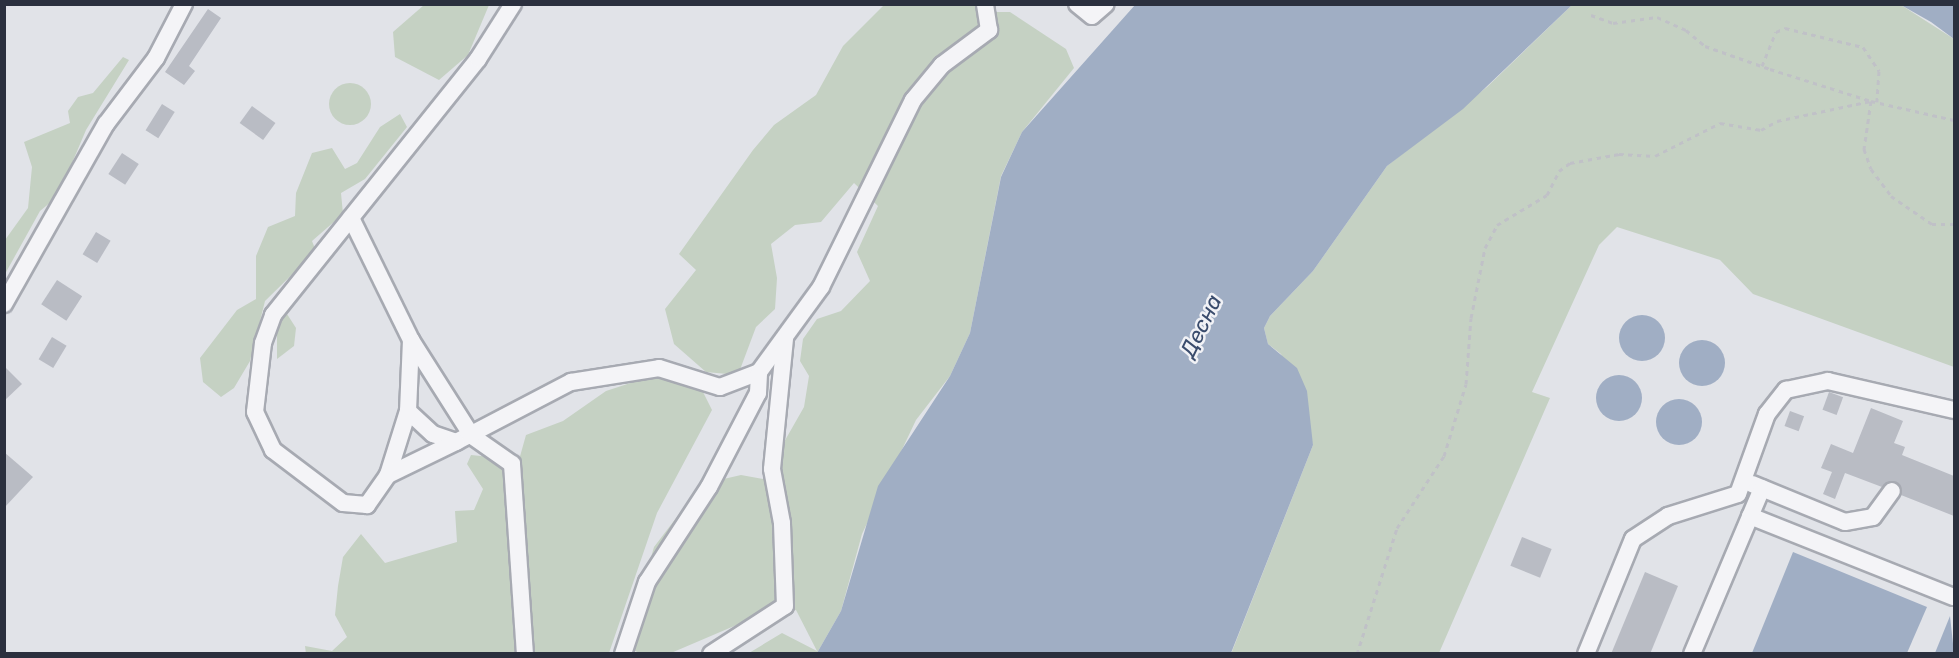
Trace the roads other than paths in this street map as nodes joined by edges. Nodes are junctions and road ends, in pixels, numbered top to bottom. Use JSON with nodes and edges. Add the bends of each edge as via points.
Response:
{"nodes":[{"id":1,"x":184,"y":4,"type":"edge"},
{"id":2,"x":513,"y":4,"type":"edge"},
{"id":3,"x":985,"y":4,"type":"edge"},
{"id":4,"x":1077,"y":4,"type":"edge"},
{"id":5,"x":1106,"y":4,"type":"edge"},
{"id":6,"x":351,"y":218,"type":"junction"},
{"id":7,"x":4,"y":304,"type":"edge"},
{"id":8,"x":785,"y":338,"type":"junction"},
{"id":9,"x":411,"y":340,"type":"junction"},
{"id":10,"x":759,"y":372,"type":"junction"},
{"id":11,"x":1954,"y":410,"type":"edge"},
{"id":12,"x":408,"y":411,"type":"junction"},
{"id":13,"x":472,"y":436,"type":"junction"},
{"id":14,"x":456,"y":442,"type":"junction"},
{"id":15,"x":388,"y":476,"type":"junction"},
{"id":16,"x":1745,"y":482,"type":"junction"},
{"id":17,"x":1762,"y":489,"type":"junction"},
{"id":18,"x":1892,"y":491,"type":"dead end"},
{"id":19,"x":1750,"y":516,"type":"junction"},
{"id":20,"x":1954,"y":597,"type":"edge"},
{"id":21,"x":525,"y":654,"type":"edge"},
{"id":22,"x":623,"y":654,"type":"edge"},
{"id":23,"x":711,"y":654,"type":"edge"},
{"id":24,"x":1586,"y":654,"type":"edge"},
{"id":25,"x":1692,"y":654,"type":"edge"}],
"edges":[{"from":1,"to":7,"type":"street","via":[[156,58],[106,124]]},
{"from":2,"to":6,"type":"street","via":[[478,59]]},
{"from":3,"to":8,"type":"street","via":[[989,30],[942,64],[913,100],[879,162],[864,207],[821,287]]},
{"from":4,"to":5,"type":"street","via":[[1092,16]]},
{"from":6,"to":9,"type":"street"},
{"from":6,"to":15,"type":"street","via":[[273,315],[263,343],[255,412],[273,450],[343,503],[367,505]]},
{"from":8,"to":10,"type":"street"},
{"from":8,"to":23,"type":"street","via":[[772,469],[783,534],[785,606]]},
{"from":9,"to":12,"type":"street"},
{"from":9,"to":13,"type":"street"},
{"from":10,"to":13,"type":"street","via":[[720,387],[659,368],[571,382]]},
{"from":10,"to":22,"type":"street","via":[[758,393],[709,487],[647,582]]},
{"from":11,"to":16,"type":"street","via":[[1828,381],[1800,383],[1786,390],[1767,414]]},
{"from":12,"to":14,"type":"street","via":[[433,434]]},
{"from":12,"to":15,"type":"street"},
{"from":13,"to":14,"type":"street"},
{"from":13,"to":21,"type":"street","via":[[512,464]]},
{"from":14,"to":15,"type":"street"},
{"from":16,"to":17,"type":"street"},
{"from":16,"to":24,"type":"street","via":[[1725,501],[1668,516],[1640,531]]},
{"from":17,"to":18,"type":"street","via":[[1845,522],[1873,517]]},
{"from":17,"to":19,"type":"street"},
{"from":19,"to":20,"type":"street"},
{"from":19,"to":25,"type":"street"}]}
